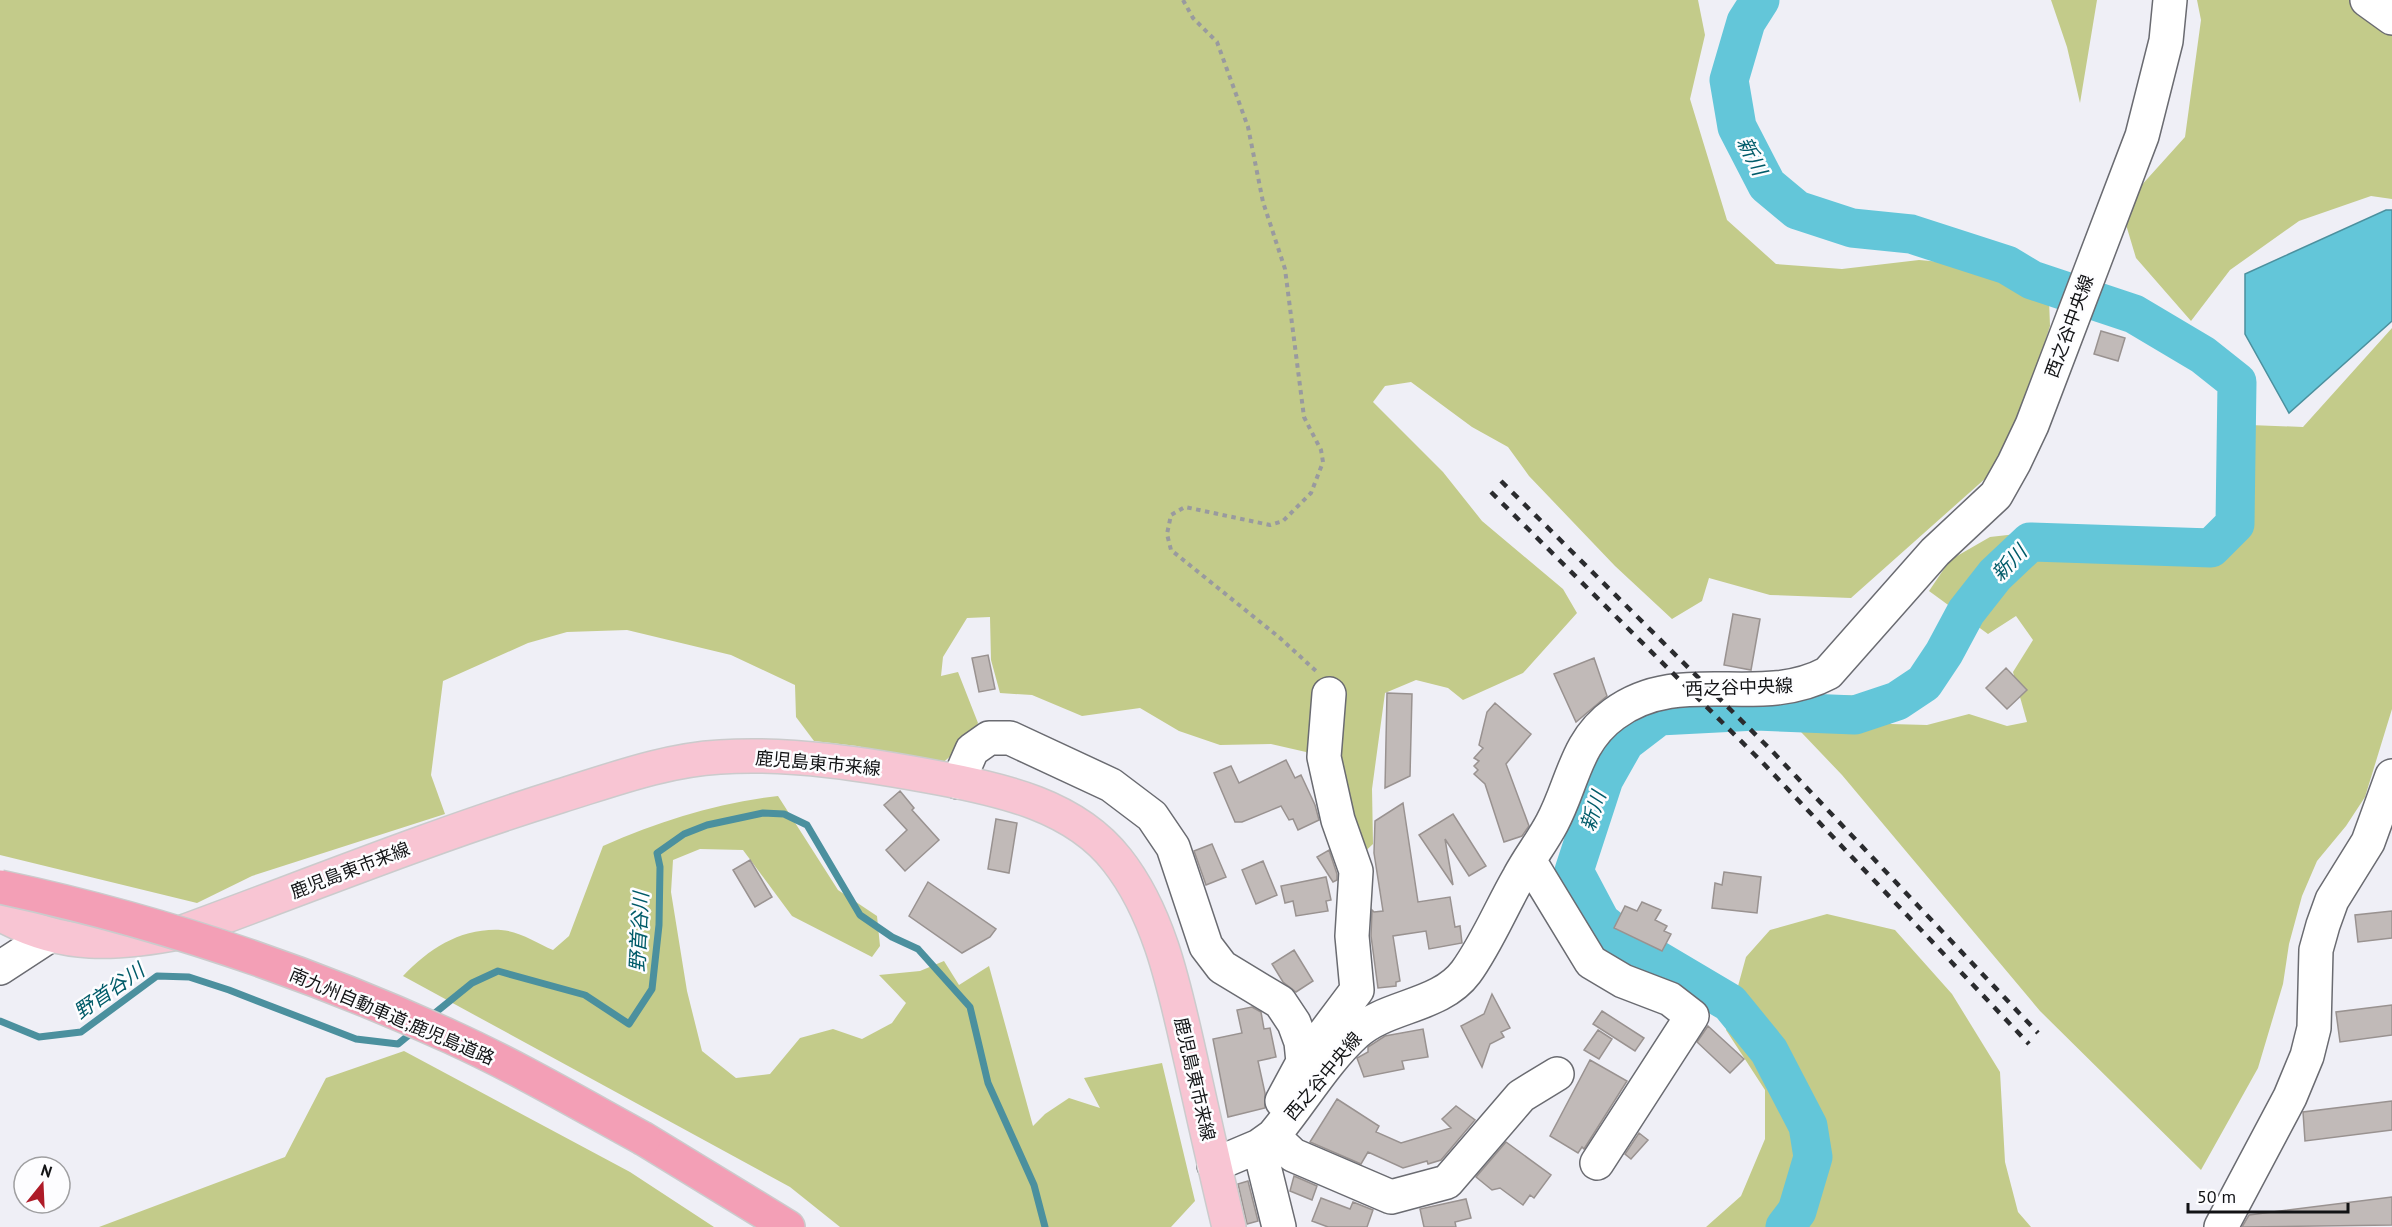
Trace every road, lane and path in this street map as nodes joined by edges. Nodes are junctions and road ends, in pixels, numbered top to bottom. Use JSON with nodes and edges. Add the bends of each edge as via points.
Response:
{"nodes":[{"id":1,"x":1182,"y":0,"type":"edge"},
{"id":2,"x":2170,"y":0,"type":"edge"},
{"id":3,"x":2367,"y":0,"type":"edge"},
{"id":4,"x":2392,"y":18,"type":"edge"},
{"id":5,"x":1329,"y":694,"type":"joint"},
{"id":6,"x":2392,"y":776,"type":"edge"},
{"id":7,"x":958,"y":782,"type":"junction"},
{"id":8,"x":1529,"y":861,"type":"junction"},
{"id":9,"x":0,"y":887,"type":"edge"},
{"id":10,"x":0,"y":914,"type":"edge"},
{"id":11,"x":50,"y":936,"type":"junction"},
{"id":12,"x":4,"y":966,"type":"edge"},
{"id":13,"x":1303,"y":1062,"type":"junction"},
{"id":14,"x":1557,"y":1074,"type":"dead end"},
{"id":15,"x":1272,"y":1135,"type":"junction"},
{"id":16,"x":1597,"y":1163,"type":"dead end"},
{"id":17,"x":1214,"y":1165,"type":"junction"},
{"id":18,"x":788,"y":1227,"type":"edge"},
{"id":19,"x":1228,"y":1227,"type":"edge"},
{"id":20,"x":1279,"y":1227,"type":"edge"},
{"id":21,"x":2221,"y":1227,"type":"edge"}],
"edges":[{"from":1,"to":5,"type":"path","via":[[1193,18],[1217,42],[1248,127],[1263,202],[1285,269],[1304,417],[1323,462],[1311,494],[1283,521],[1270,525],[1185,507],[1171,515],[1167,534],[1171,550],[1288,646],[1320,676]]},
{"from":2,"to":8,"type":"street","name":"西之谷中央線","via":[[2166,41],[2142,136],[2032,425],[1996,495],[1935,552],[1828,674],[1810,683],[1780,688],[1670,689],[1614,713],[1592,734],[1580,753],[1553,821]]},
{"from":3,"to":4,"type":"street"},
{"from":5,"to":13,"type":"street","via":[[1324,757],[1338,820],[1356,871],[1352,936],[1357,990]]},
{"from":6,"to":21,"type":"street","via":[[2368,842],[2332,900],[2323,925],[2316,950],[2314,1028],[2307,1056],[2290,1097]]},
{"from":7,"to":11,"type":"main road","name":"鹿児島東市来線","via":[[771,756],[673,763],[458,828],[183,932],[93,944]]},
{"from":7,"to":13,"type":"street","via":[[972,750],[989,738],[1010,738],[1111,785],[1152,816],[1173,847],[1206,946],[1222,967],[1280,1002],[1294,1023]]},
{"from":7,"to":17,"type":"main road","name":"鹿児島東市来線","via":[[1028,801],[1087,829],[1116,858],[1139,893],[1175,991]]},
{"from":8,"to":15,"type":"street","name":"西之谷中央線","via":[[1465,974],[1443,992],[1375,1019],[1355,1034]]},
{"from":8,"to":16,"type":"street","via":[[1591,962],[1623,981],[1670,999],[1692,1016]]},
{"from":9,"to":18,"type":"highway","name":"南九州自動車道;鹿児島道路","bridge":true,"via":[[78,904],[186,936],[321,984],[451,1037],[644,1139]]},
{"from":10,"to":11,"type":"main road","name":"鹿児島東市来線"},
{"from":11,"to":12,"type":"street"},
{"from":13,"to":15,"type":"street","via":[[1280,1105]]},
{"from":14,"to":15,"type":"street","via":[[1521,1095],[1447,1182],[1391,1197],[1293,1155]]},
{"from":15,"to":17,"type":"street","name":"西之谷中央線"},
{"from":15,"to":20,"type":"street"},
{"from":17,"to":19,"type":"main road","name":"鹿児島東市来線"}]}
